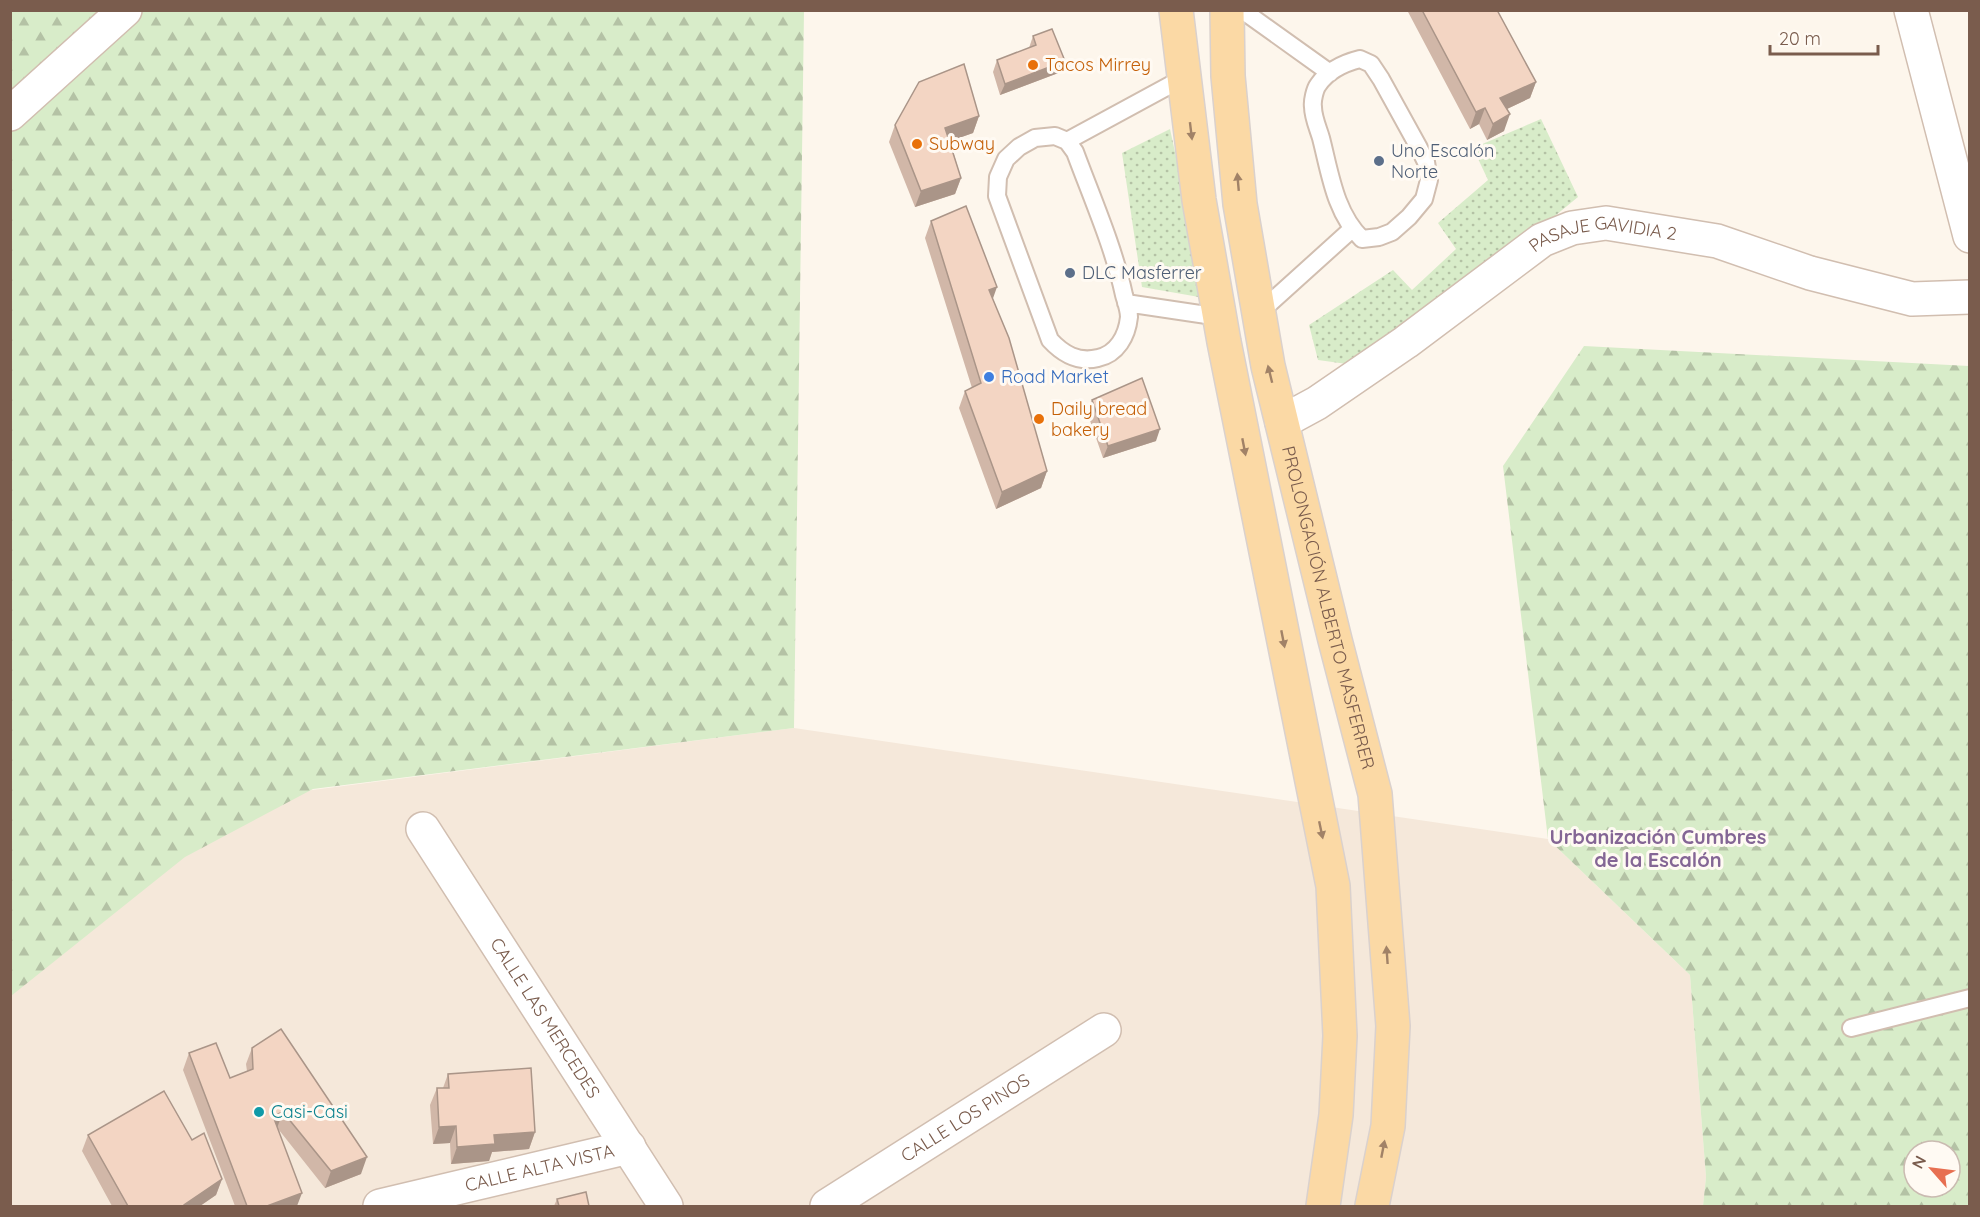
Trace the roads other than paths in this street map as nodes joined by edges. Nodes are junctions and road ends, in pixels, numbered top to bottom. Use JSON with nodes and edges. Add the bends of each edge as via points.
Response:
{"nodes":[{"id":1,"x":125,"y":10,"type":"edge"},
{"id":2,"x":1176,"y":10,"type":"edge"},
{"id":3,"x":1227,"y":10,"type":"edge"},
{"id":4,"x":1242,"y":10,"type":"edge"},
{"id":5,"x":1911,"y":10,"type":"edge"},
{"id":6,"x":1330,"y":73,"type":"junction"},
{"id":7,"x":1185,"y":77,"type":"junction"},
{"id":8,"x":10,"y":114,"type":"edge"},
{"id":9,"x":1067,"y":141,"type":"junction"},
{"id":10,"x":1352,"y":229,"type":"junction"},
{"id":11,"x":1970,"y":236,"type":"edge"},
{"id":12,"x":1970,"y":297,"type":"edge"},
{"id":13,"x":1126,"y":303,"type":"junction"},
{"id":14,"x":1259,"y":313,"type":"junction"},
{"id":15,"x":1220,"y":316,"type":"junction"},
{"id":16,"x":1282,"y":422,"type":"junction"},
{"id":17,"x":423,"y":829,"type":"dead end"},
{"id":18,"x":1970,"y":998,"type":"edge"},
{"id":19,"x":1851,"y":1028,"type":"dead end"},
{"id":20,"x":1104,"y":1030,"type":"dead end"},
{"id":21,"x":629,"y":1147,"type":"junction"},
{"id":22,"x":380,"y":1206,"type":"edge"},
{"id":23,"x":666,"y":1206,"type":"edge"},
{"id":24,"x":827,"y":1206,"type":"edge"},
{"id":25,"x":1323,"y":1206,"type":"edge"},
{"id":26,"x":1372,"y":1206,"type":"edge"}],
"edges":[{"from":1,"to":8,"type":"street"},
{"from":2,"to":7,"type":"main road"},
{"from":14,"to":3,"type":"main road","name":"PROLONGACIÓN ALBERTO MASFERRER","one_way":true,"via":[[1240,204],[1228,76]]},
{"from":4,"to":6,"type":"lane"},
{"from":5,"to":11,"type":"street"},
{"from":6,"to":10,"type":"lane","via":[[1317,86],[1312,106],[1329,173]]},
{"from":6,"to":10,"type":"lane","via":[[1343,63],[1360,58],[1371,64],[1426,162],[1429,180],[1424,199],[1392,232],[1362,239]]},
{"from":7,"to":9,"type":"lane"},
{"from":7,"to":15,"type":"main road","one_way":true,"via":[[1199,200]]},
{"from":9,"to":13,"type":"lane","via":[[1075,152],[1119,272]]},
{"from":9,"to":13,"type":"lane","via":[[1055,136],[1035,138],[1019,147],[1006,159],[998,177],[997,196],[1050,340],[1060,350],[1086,361],[1115,350],[1124,337],[1129,315]]},
{"from":10,"to":14,"type":"lane"},
{"from":12,"to":16,"type":"street","name":"PASAJE GAVIDIA 2","via":[[1912,299],[1810,273],[1717,241],[1606,223],[1572,228],[1542,240],[1406,342],[1317,403]]},
{"from":13,"to":15,"type":"lane"},
{"from":16,"to":14,"type":"main road","name":"PROLONGACIÓN ALBERTO MASFERRER","one_way":true},
{"from":15,"to":25,"type":"main road","one_way":true,"via":[[1333,886],[1340,1036],[1336,1115]]},
{"from":26,"to":16,"type":"main road","name":"PROLONGACIÓN ALBERTO MASFERRER","one_way":true,"via":[[1388,1126],[1393,1026],[1375,794]]},
{"from":17,"to":21,"type":"street","name":"CALLE LAS MERCEDES"},
{"from":18,"to":19,"type":"lane"},
{"from":20,"to":24,"type":"street","name":"CALLE LOS PINOS"},
{"from":21,"to":22,"type":"street","name":"CALLE ALTA VISTA"},
{"from":21,"to":23,"type":"street","name":"CALLE LAS MERCEDES"}]}
